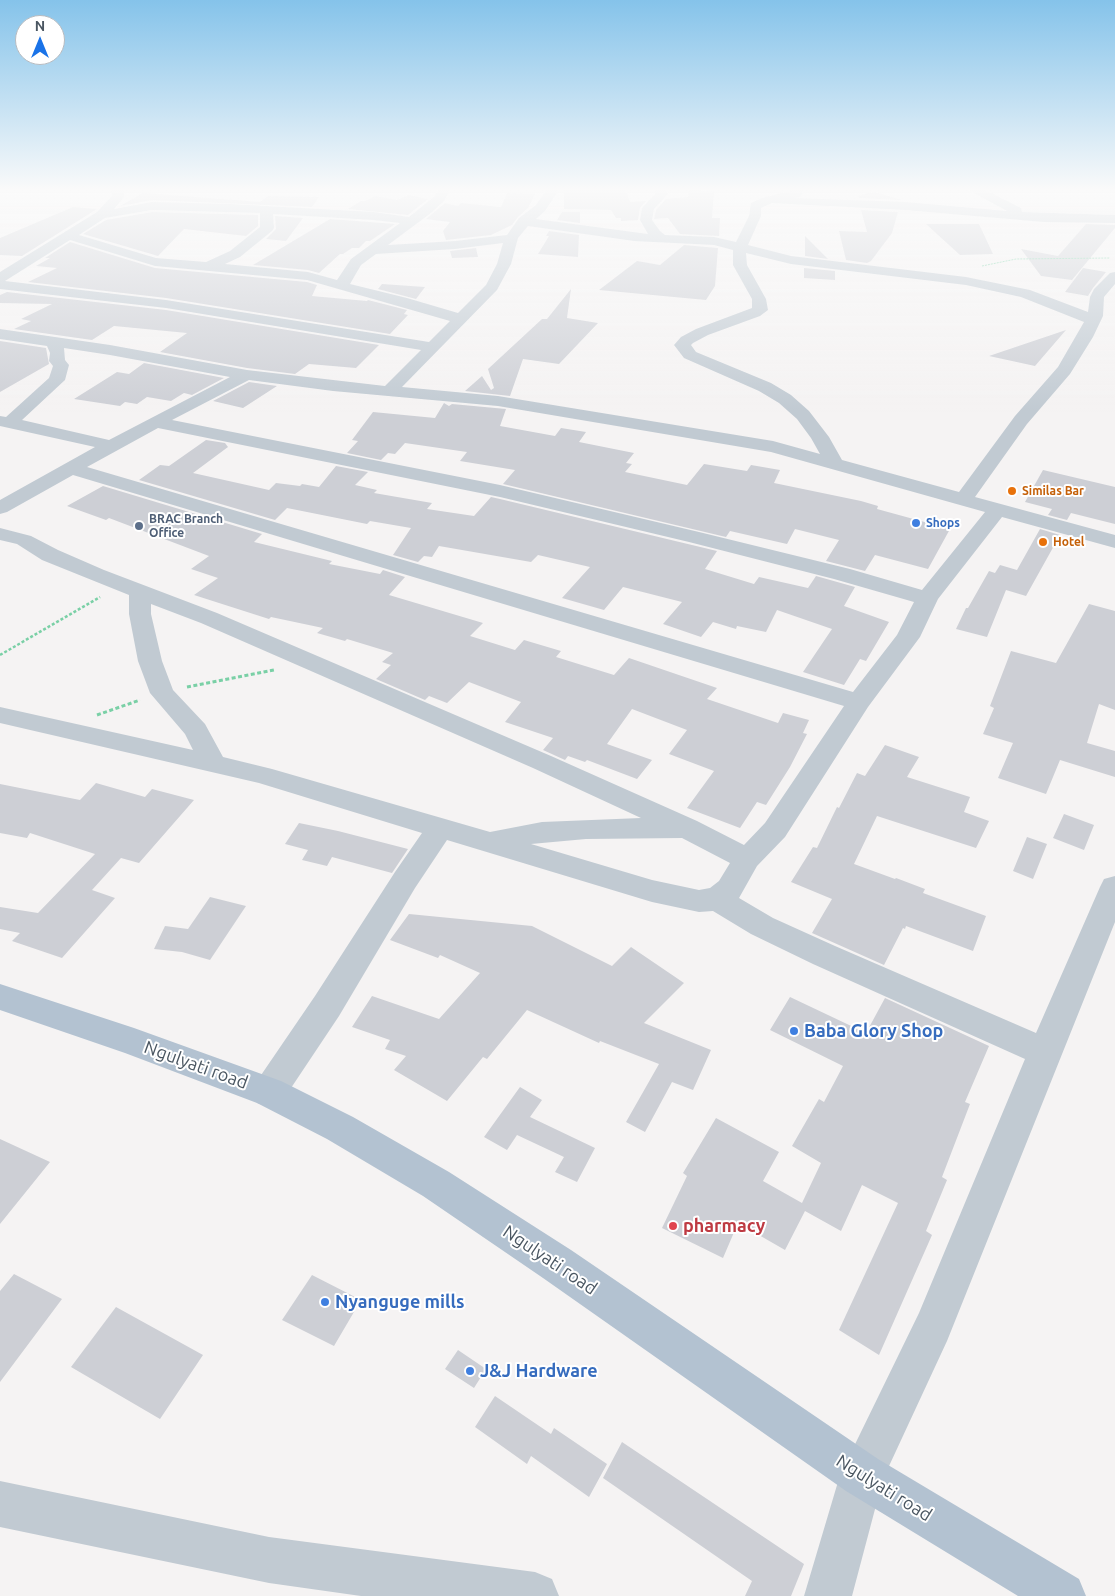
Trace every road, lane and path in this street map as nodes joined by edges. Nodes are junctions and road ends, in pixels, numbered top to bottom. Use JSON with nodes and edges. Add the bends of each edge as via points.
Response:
{"nodes":[{"id":1,"x":25,"y":262,"type":"edge"},
{"id":2,"x":160,"y":262,"type":"edge"},
{"id":3,"x":217,"y":262,"type":"edge"},
{"id":4,"x":356,"y":262,"type":"edge"},
{"id":5,"x":504,"y":262,"type":"edge"},
{"id":6,"x":740,"y":262,"type":"edge"},
{"id":7,"x":807,"y":262,"type":"edge"},
{"id":8,"x":1001,"y":262,"type":"edge"},
{"id":9,"x":208,"y":267,"type":"junction"},
{"id":10,"x":1115,"y":276,"type":"edge"},
{"id":11,"x":0,"y":278,"type":"edge"},
{"id":12,"x":966,"y":281,"type":"junction"},
{"id":13,"x":0,"y":285,"type":"edge"},
{"id":14,"x":341,"y":286,"type":"junction"},
{"id":15,"x":1099,"y":318,"type":"junction"},
{"id":16,"x":461,"y":319,"type":"junction"},
{"id":17,"x":0,"y":334,"type":"edge"},
{"id":18,"x":54,"y":342,"type":"junction"},
{"id":19,"x":432,"y":347,"type":"junction"},
{"id":20,"x":247,"y":375,"type":"junction"},
{"id":21,"x":389,"y":390,"type":"junction"},
{"id":22,"x":155,"y":422,"type":"junction"},
{"id":23,"x":6,"y":423,"type":"edge"},
{"id":24,"x":111,"y":446,"type":"junction"},
{"id":25,"x":835,"y":464,"type":"junction"},
{"id":26,"x":72,"y":469,"type":"junction"},
{"id":27,"x":964,"y":499,"type":"junction"},
{"id":28,"x":0,"y":508,"type":"edge"},
{"id":29,"x":997,"y":510,"type":"junction"},
{"id":30,"x":0,"y":534,"type":"edge"},
{"id":31,"x":1115,"y":542,"type":"edge"},
{"id":32,"x":131,"y":588,"type":"junction"},
{"id":33,"x":928,"y":599,"type":"junction"},
{"id":34,"x":0,"y":656,"type":"edge"},
{"id":35,"x":314,"y":664,"type":"junction"},
{"id":36,"x":162,"y":693,"type":"junction"},
{"id":37,"x":859,"y":702,"type":"junction"},
{"id":38,"x":0,"y":715,"type":"edge"},
{"id":39,"x":62,"y":730,"type":"junction"},
{"id":40,"x":213,"y":763,"type":"junction"},
{"id":41,"x":441,"y":828,"type":"junction"},
{"id":42,"x":687,"y":828,"type":"junction"},
{"id":43,"x":490,"y":842,"type":"junction"},
{"id":44,"x":748,"y":860,"type":"junction"},
{"id":45,"x":1115,"y":886,"type":"edge"},
{"id":46,"x":717,"y":899,"type":"junction"},
{"id":47,"x":0,"y":997,"type":"edge"},
{"id":48,"x":1045,"y":1052,"type":"junction"},
{"id":49,"x":269,"y":1092,"type":"junction"},
{"id":50,"x":862,"y":1475,"type":"junction"},
{"id":51,"x":0,"y":1504,"type":"edge"},
{"id":52,"x":535,"y":1596,"type":"edge"},
{"id":53,"x":828,"y":1596,"type":"edge"},
{"id":54,"x":1062,"y":1596,"type":"edge"}],
"edges":[{"from":1,"to":11,"type":"street"},
{"from":2,"to":9,"type":"street"},
{"from":3,"to":9,"type":"street"},
{"from":4,"to":14,"type":"street"},
{"from":5,"to":16,"type":"street","via":[[492,286]]},
{"from":6,"to":25,"type":"street","via":[[759,299],[760,310],[702,332],[682,345],[690,355],[785,399],[820,437]]},
{"from":7,"to":12,"type":"street"},
{"from":8,"to":12,"type":"path","via":[[976,268]]},
{"from":9,"to":14,"type":"street","via":[[308,276]]},
{"from":10,"to":15,"type":"street","via":[[1097,297]]},
{"from":12,"to":15,"type":"street","via":[[1025,293]]},
{"from":13,"to":19,"type":"street","via":[[166,304]]},
{"from":14,"to":16,"type":"street"},
{"from":15,"to":27,"type":"street","via":[[1064,370],[1021,420]]},
{"from":16,"to":19,"type":"street"},
{"from":17,"to":18,"type":"street"},
{"from":18,"to":20,"type":"street"},
{"from":18,"to":23,"type":"street","via":[[57,361],[61,365],[57,380]]},
{"from":19,"to":21,"type":"street"},
{"from":20,"to":21,"type":"street"},
{"from":20,"to":22,"type":"street"},
{"from":21,"to":25,"type":"street","via":[[498,401],[671,429],[774,448]]},
{"from":22,"to":24,"type":"street"},
{"from":22,"to":33,"type":"street","via":[[518,496],[754,551]]},
{"from":23,"to":24,"type":"street"},
{"from":24,"to":26,"type":"street"},
{"from":25,"to":27,"type":"street"},
{"from":26,"to":28,"type":"street"},
{"from":26,"to":37,"type":"street"},
{"from":27,"to":29,"type":"street"},
{"from":29,"to":31,"type":"street"},
{"from":29,"to":33,"type":"street"},
{"from":30,"to":32,"type":"street","via":[[24,540],[50,555]]},
{"from":32,"to":34,"type":"path"},
{"from":32,"to":35,"type":"street"},
{"from":32,"to":36,"type":"street"},
{"from":33,"to":37,"type":"street","via":[[908,637]]},
{"from":35,"to":36,"type":"path"},
{"from":35,"to":42,"type":"street"},
{"from":36,"to":39,"type":"path","via":[[106,711]]},
{"from":36,"to":40,"type":"street","via":[[196,730]]},
{"from":37,"to":44,"type":"street","via":[[775,830]]},
{"from":38,"to":39,"type":"street"},
{"from":39,"to":40,"type":"street"},
{"from":40,"to":41,"type":"street"},
{"from":41,"to":43,"type":"street"},
{"from":41,"to":49,"type":"street"},
{"from":42,"to":43,"type":"street","via":[[542,832]]},
{"from":42,"to":44,"type":"street"},
{"from":43,"to":46,"type":"street","via":[[652,891],[699,901]]},
{"from":44,"to":46,"type":"street","via":[[730,889]]},
{"from":45,"to":48,"type":"street"},
{"from":46,"to":48,"type":"street","via":[[762,926],[824,955]]},
{"from":47,"to":49,"type":"main road","name":"Ngulyati road"},
{"from":48,"to":50,"type":"street","via":[[933,1327]]},
{"from":49,"to":50,"type":"main road","name":"Ngulyati road","via":[[340,1128],[436,1184]]},
{"from":50,"to":53,"type":"street"},
{"from":50,"to":54,"type":"main road","name":"Ngulyati road"},
{"from":51,"to":52,"type":"street","via":[[269,1560]]}]}
